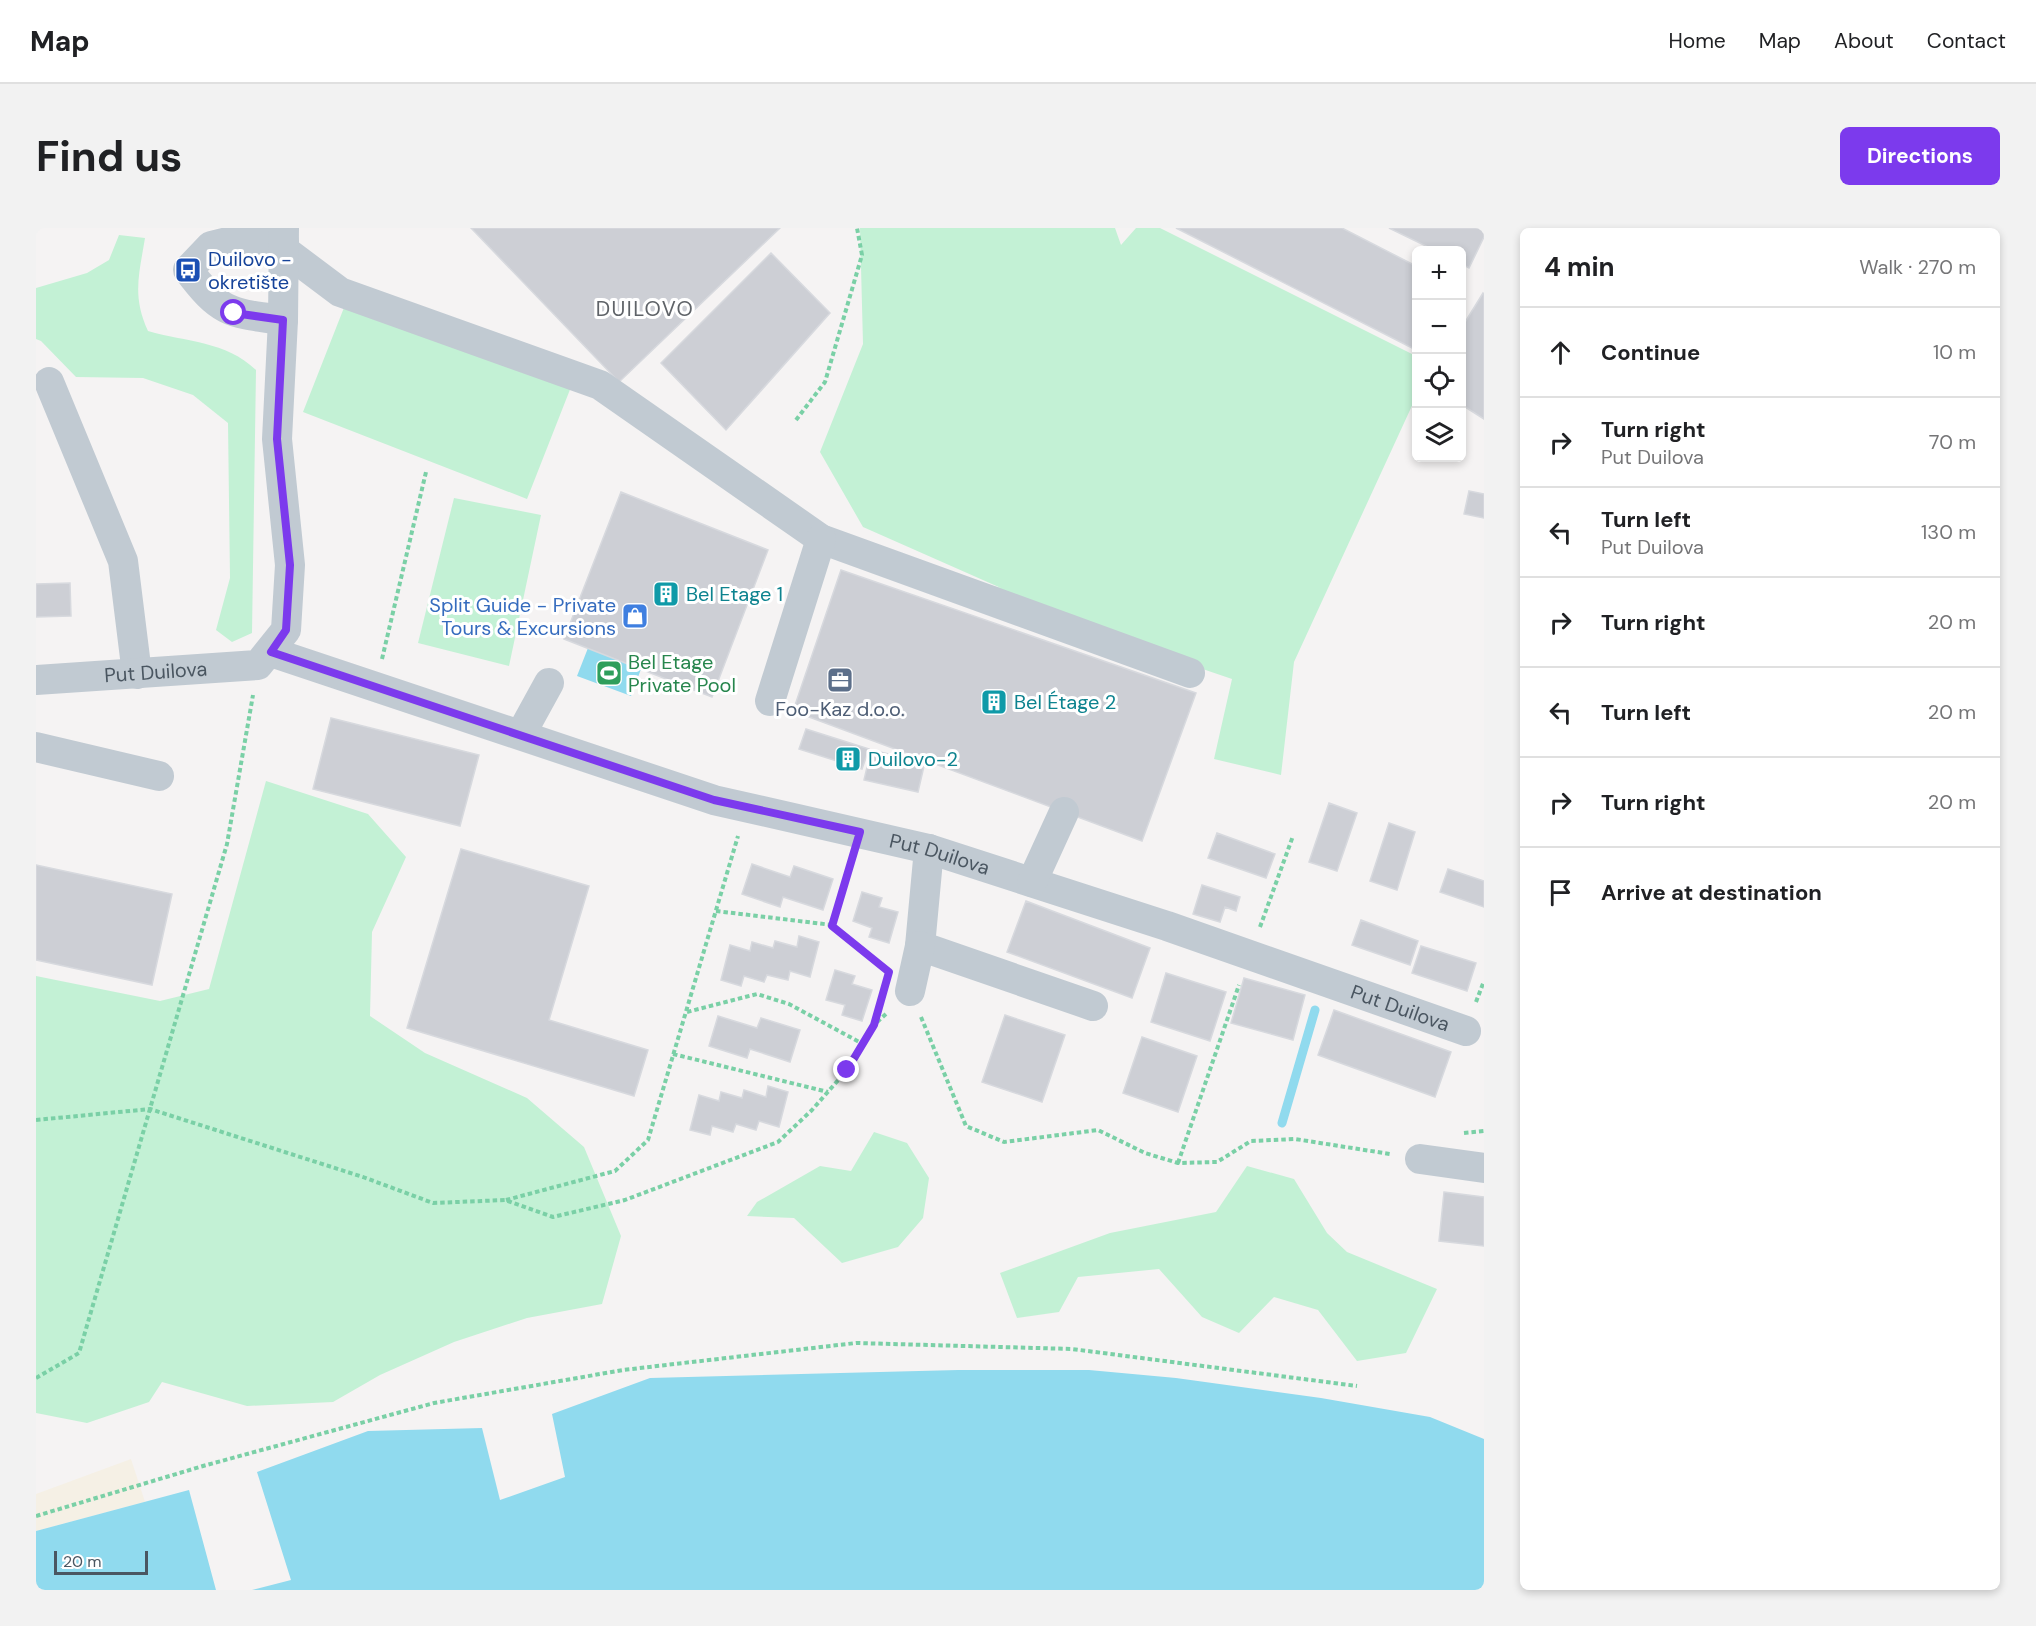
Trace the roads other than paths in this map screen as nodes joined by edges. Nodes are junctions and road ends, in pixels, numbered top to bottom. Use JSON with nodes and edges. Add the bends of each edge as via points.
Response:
{"nodes":[{"id":1,"x":284,"y":240,"type":"edge"},
{"id":2,"x":283,"y":320,"type":"junction"},
{"id":3,"x":49,"y":382,"type":"dead end"},
{"id":4,"x":821,"y":539,"type":"junction"},
{"id":5,"x":265,"y":658,"type":"junction"},
{"id":6,"x":1190,"y":673,"type":"dead end"},
{"id":7,"x":137,"y":674,"type":"junction"},
{"id":8,"x":36,"y":680,"type":"edge"},
{"id":9,"x":549,"y":682,"type":"dead end"},
{"id":10,"x":770,"y":701,"type":"dead end"},
{"id":11,"x":521,"y":734,"type":"junction"},
{"id":12,"x":36,"y":747,"type":"edge"},
{"id":13,"x":159,"y":776,"type":"dead end"},
{"id":14,"x":1064,"y":812,"type":"dead end"},
{"id":15,"x":929,"y":849,"type":"junction"},
{"id":16,"x":1032,"y":882,"type":"junction"},
{"id":17,"x":920,"y":946,"type":"junction"},
{"id":18,"x":894,"y":986,"type":"road end"},
{"id":19,"x":1093,"y":1006,"type":"dead end"},
{"id":20,"x":1466,"y":1031,"type":"dead end"},
{"id":21,"x":1420,"y":1159,"type":"road end"},
{"id":22,"x":1484,"y":1168,"type":"edge"}],
"edges":[{"from":1,"to":2,"type":"street"},
{"from":1,"to":2,"type":"street","via":[[240,239],[211,246],[188,270],[208,297],[234,313]]},
{"from":1,"to":4,"type":"street","via":[[340,292],[600,385]]},
{"from":2,"to":5,"type":"street","via":[[277,439],[290,565],[286,630]]},
{"from":3,"to":7,"type":"street","via":[[123,561]]},
{"from":4,"to":6,"type":"street"},
{"from":4,"to":10,"type":"street"},
{"from":5,"to":7,"type":"street","name":"Put Duilova"},
{"from":5,"to":11,"type":"street","name":"Put Duilova","via":[[376,686]]},
{"from":7,"to":8,"type":"street","name":"Put Duilova"},
{"from":9,"to":11,"type":"street"},
{"from":11,"to":15,"type":"street","name":"Put Duilova","via":[[714,800]]},
{"from":12,"to":13,"type":"street"},
{"from":14,"to":16,"type":"street"},
{"from":15,"to":16,"type":"street","name":"Put Duilova"},
{"from":15,"to":17,"type":"street"},
{"from":16,"to":20,"type":"street","name":"Put Duilova"},
{"from":17,"to":18,"type":"street"},
{"from":17,"to":19,"type":"street"},
{"from":21,"to":22,"type":"street"}]}
